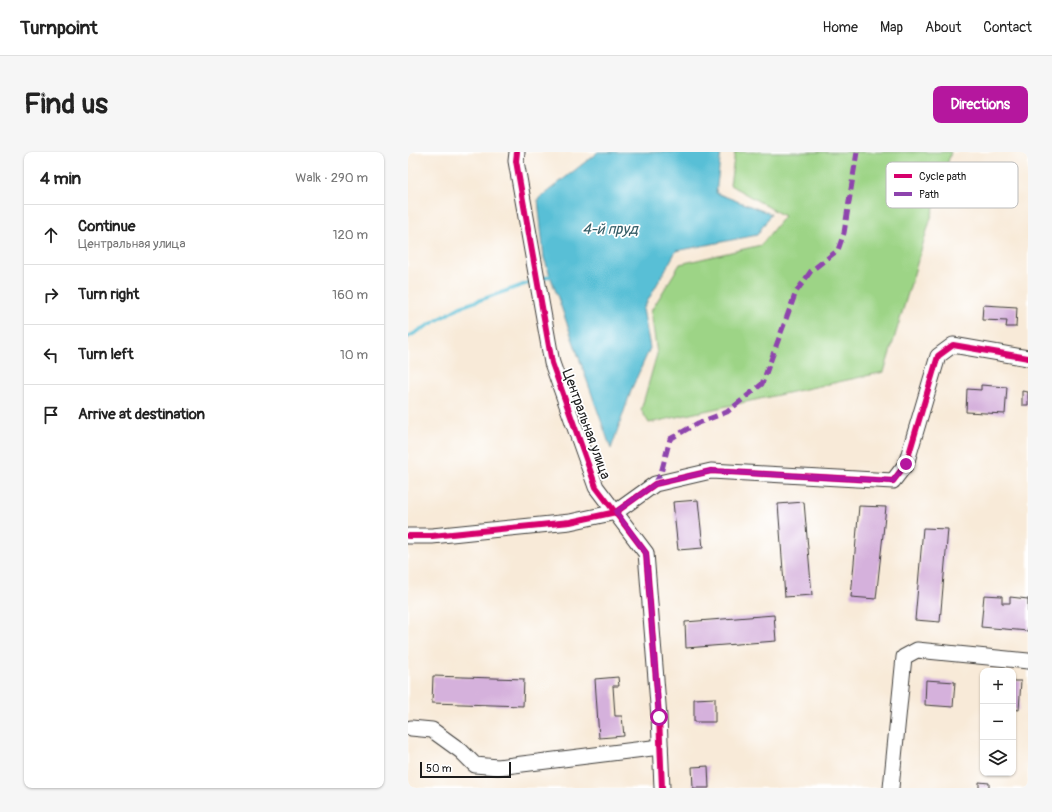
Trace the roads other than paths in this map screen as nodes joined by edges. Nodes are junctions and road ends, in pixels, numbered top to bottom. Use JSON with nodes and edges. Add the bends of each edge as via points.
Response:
{"nodes":[{"id":1,"x":517,"y":152,"type":"edge"},
{"id":2,"x":1028,"y":358,"type":"edge"},
{"id":3,"x":616,"y":512,"type":"junction"},
{"id":4,"x":408,"y":536,"type":"edge"},
{"id":5,"x":1028,"y":660,"type":"edge"},
{"id":6,"x":411,"y":728,"type":"dead end"},
{"id":7,"x":660,"y":747,"type":"junction"},
{"id":8,"x":662,"y":788,"type":"edge"},
{"id":9,"x":891,"y":788,"type":"edge"}],
"edges":[{"from":1,"to":3,"type":"street","name":"Центральная улица","via":[[516,162],[552,363],[596,487]]},
{"from":2,"to":3,"type":"street","via":[[953,345],[938,356],[906,464],[893,481],[711,471],[655,484]]},
{"from":3,"to":4,"type":"street","via":[[570,522],[432,536]]},
{"from":3,"to":7,"type":"street","name":"Центральная улица","via":[[646,553]]},
{"from":5,"to":9,"type":"street","via":[[917,650],[904,657]]},
{"from":6,"to":7,"type":"street","via":[[432,730],[461,751],[475,765],[483,766],[498,767]]},
{"from":7,"to":8,"type":"street","name":"Центральная улица"}]}
